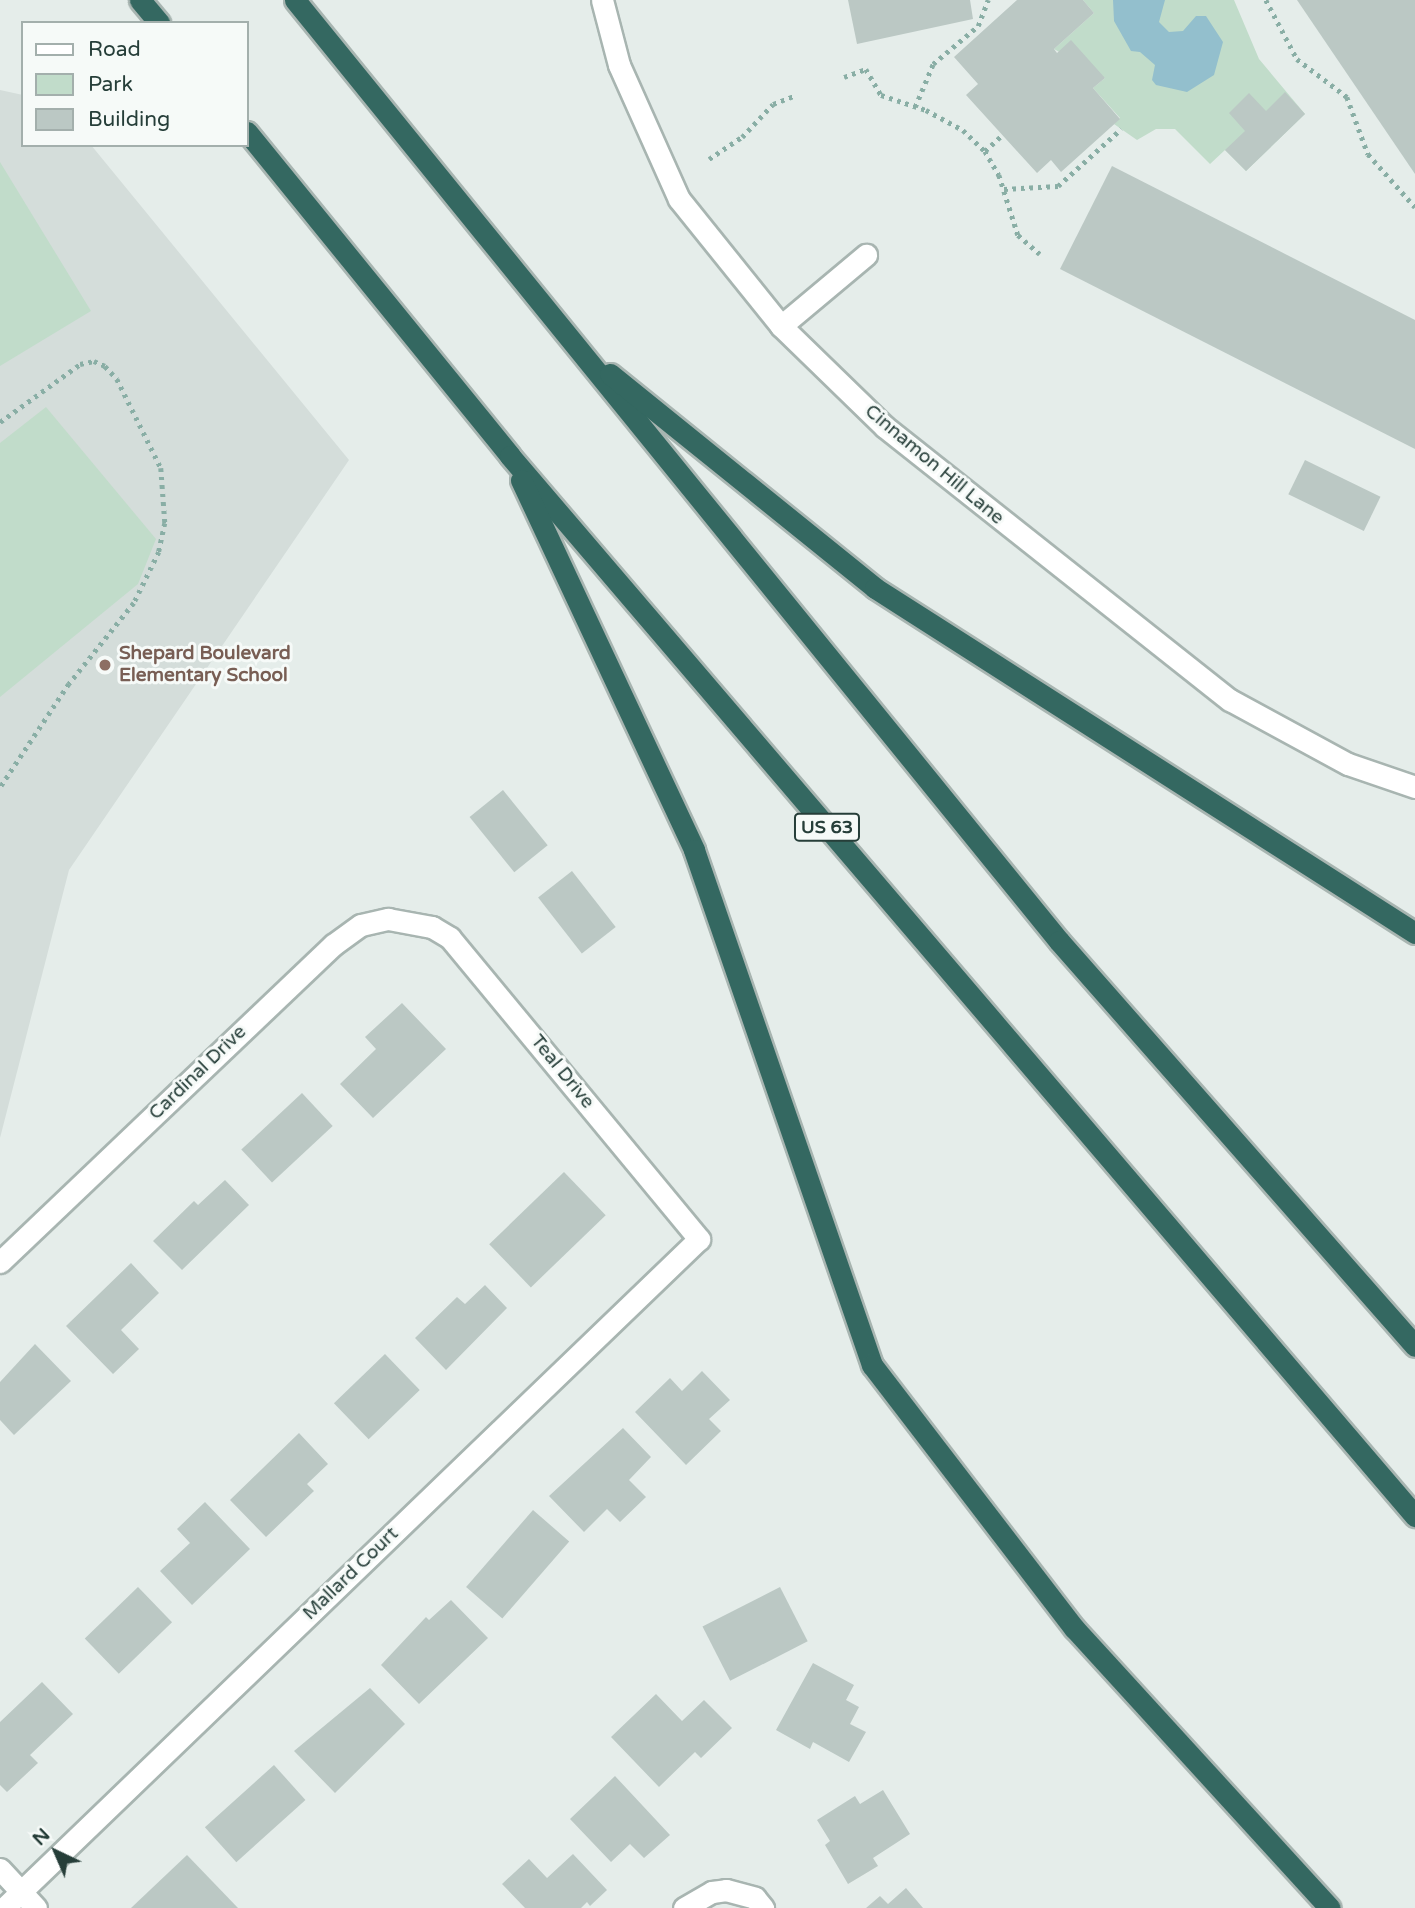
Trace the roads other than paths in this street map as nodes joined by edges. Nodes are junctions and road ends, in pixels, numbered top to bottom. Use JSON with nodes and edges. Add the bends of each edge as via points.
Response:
{"nodes":[{"id":1,"x":140,"y":0,"type":"edge"},
{"id":2,"x":295,"y":0,"type":"edge"},
{"id":3,"x":602,"y":0,"type":"edge"},
{"id":4,"x":157,"y":21,"type":"edge"},
{"id":5,"x":248,"y":133,"type":"edge"},
{"id":6,"x":866,"y":255,"type":"dead end"},
{"id":7,"x":781,"y":326,"type":"junction"},
{"id":8,"x":577,"y":348,"type":"junction"},
{"id":9,"x":510,"y":456,"type":"junction"},
{"id":10,"x":1415,"y":787,"type":"edge"},
{"id":11,"x":413,"y":922,"type":"joint"},
{"id":12,"x":1415,"y":933,"type":"edge"},
{"id":13,"x":699,"y":1239,"type":"joint"},
{"id":14,"x":0,"y":1262,"type":"edge"},
{"id":15,"x":1415,"y":1346,"type":"edge"},
{"id":16,"x":1415,"y":1516,"type":"edge"},
{"id":17,"x":0,"y":1869,"type":"edge"},
{"id":18,"x":21,"y":1892,"type":"junction"},
{"id":19,"x":4,"y":1908,"type":"edge"},
{"id":20,"x":37,"y":1908,"type":"edge"},
{"id":21,"x":684,"y":1908,"type":"edge"},
{"id":22,"x":763,"y":1908,"type":"edge"},
{"id":23,"x":1330,"y":1908,"type":"edge"}],
"edges":[{"from":1,"to":4,"type":"highway"},
{"from":2,"to":8,"type":"highway"},
{"from":3,"to":7,"type":"street","name":"Cinnamon Hill Lane","via":[[619,65],[679,200]]},
{"from":5,"to":9,"type":"highway","number":"US 63"},
{"from":6,"to":7,"type":"street"},
{"from":7,"to":10,"type":"street","name":"Cinnamon Hill Lane","via":[[885,427],[1230,700],[1348,764]]},
{"from":8,"to":12,"type":"highway","via":[[874,588]]},
{"from":8,"to":15,"type":"highway","via":[[1059,941]]},
{"from":9,"to":16,"type":"highway","number":"US 63"},
{"from":9,"to":23,"type":"highway","via":[[694,850],[872,1365],[1074,1628]]},
{"from":11,"to":13,"type":"street","name":"Teal Drive","via":[[450,938],[466,954]]},
{"from":11,"to":14,"type":"street","name":"Cardinal Drive","via":[[388,919],[361,925],[333,944]]},
{"from":13,"to":18,"type":"street","name":"Mallard Court"},
{"from":17,"to":18,"type":"street"},
{"from":18,"to":19,"type":"street","name":"Mallard Court"},
{"from":18,"to":20,"type":"street"},
{"from":21,"to":22,"type":"street","via":[[712,1892],[726,1890],[755,1898]]}]}
